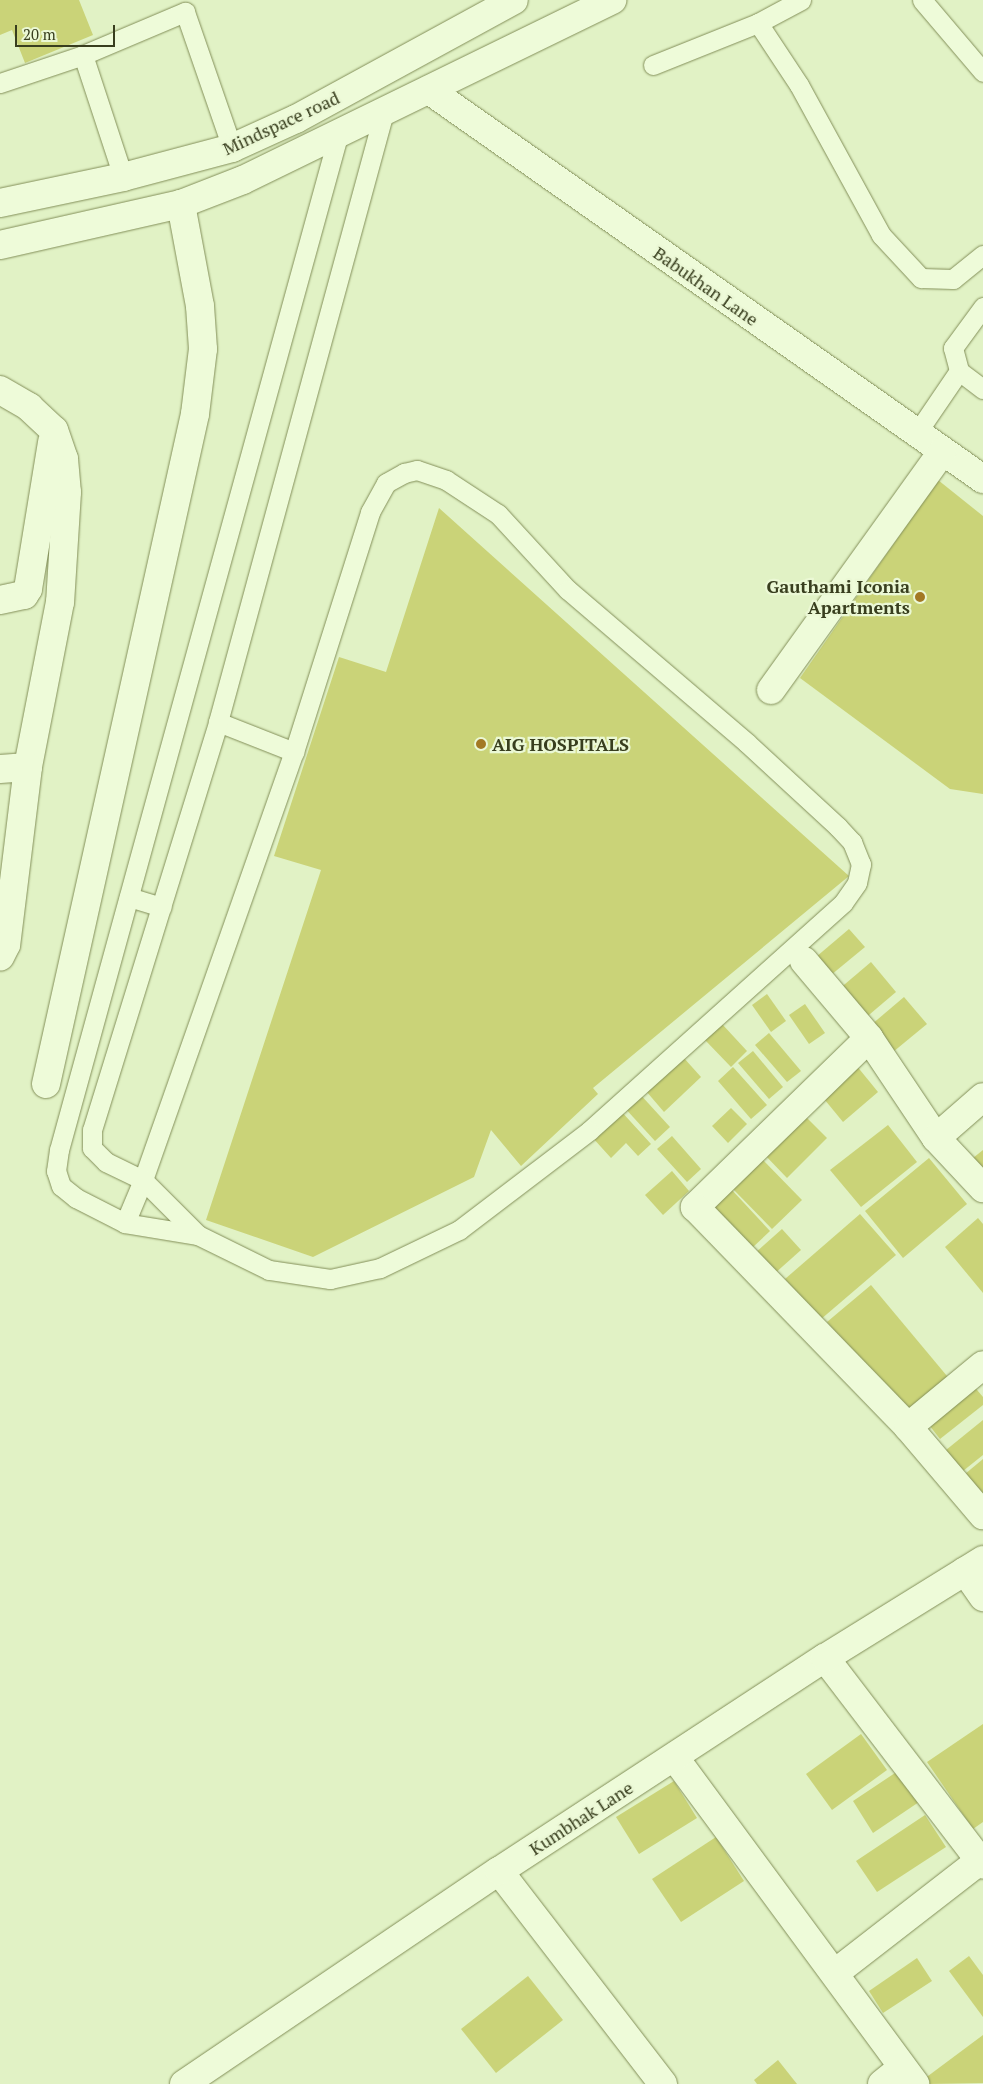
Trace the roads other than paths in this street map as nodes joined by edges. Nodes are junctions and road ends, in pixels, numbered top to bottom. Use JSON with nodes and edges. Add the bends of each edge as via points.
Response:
{"nodes":[{"id":1,"x":514,"y":0,"type":"edge"},
{"id":2,"x":612,"y":0,"type":"edge"},
{"id":3,"x":801,"y":0,"type":"edge"},
{"id":4,"x":922,"y":0,"type":"edge"},
{"id":5,"x":758,"y":23,"type":"junction"},
{"id":6,"x":83,"y":55,"type":"junction"},
{"id":7,"x":653,"y":65,"type":"dead end"},
{"id":8,"x":983,"y":72,"type":"edge"},
{"id":9,"x":0,"y":83,"type":"edge"},
{"id":10,"x":429,"y":90,"type":"junction"},
{"id":11,"x":384,"y":112,"type":"junction"},
{"id":12,"x":338,"y":136,"type":"junction"},
{"id":13,"x":232,"y":148,"type":"junction"},
{"id":14,"x":123,"y":177,"type":"junction"},
{"id":15,"x":0,"y":203,"type":"edge"},
{"id":16,"x":181,"y":204,"type":"junction"},
{"id":17,"x":0,"y":245,"type":"edge"},
{"id":18,"x":983,"y":255,"type":"edge"},
{"id":19,"x":983,"y":307,"type":"edge"},
{"id":20,"x":959,"y":371,"type":"junction"},
{"id":21,"x":983,"y":389,"type":"edge"},
{"id":22,"x":0,"y":390,"type":"edge"},
{"id":23,"x":54,"y":430,"type":"junction"},
{"id":24,"x":916,"y":434,"type":"junction"},
{"id":25,"x":942,"y":452,"type":"junction"},
{"id":26,"x":983,"y":479,"type":"edge"},
{"id":27,"x":0,"y":600,"type":"edge"},
{"id":28,"x":771,"y":690,"type":"dead end"},
{"id":29,"x":218,"y":722,"type":"junction"},
{"id":30,"x":294,"y":752,"type":"junction"},
{"id":31,"x":28,"y":767,"type":"junction"},
{"id":32,"x":0,"y":769,"type":"edge"},
{"id":33,"x":129,"y":897,"type":"junction"},
{"id":34,"x":161,"y":908,"type":"junction"},
{"id":35,"x":0,"y":957,"type":"edge"},
{"id":36,"x":804,"y":961,"type":"dead end"},
{"id":37,"x":869,"y":1038,"type":"junction"},
{"id":38,"x":46,"y":1084,"type":"dead end"},
{"id":39,"x":983,"y":1097,"type":"edge"},
{"id":40,"x":936,"y":1138,"type":"junction"},
{"id":41,"x":144,"y":1180,"type":"junction"},
{"id":42,"x":983,"y":1188,"type":"edge"},
{"id":43,"x":125,"y":1223,"type":"junction"},
{"id":44,"x":198,"y":1235,"type":"junction"},
{"id":45,"x":983,"y":1365,"type":"edge"},
{"id":46,"x":908,"y":1427,"type":"junction"},
{"id":47,"x":983,"y":1515,"type":"edge"},
{"id":48,"x":974,"y":1566,"type":"edge"},
{"id":49,"x":983,"y":1596,"type":"edge"},
{"id":50,"x":825,"y":1658,"type":"junction"},
{"id":51,"x":675,"y":1758,"type":"junction"},
{"id":52,"x":982,"y":1861,"type":"edge"},
{"id":53,"x":499,"y":1871,"type":"junction"},
{"id":54,"x":835,"y":1973,"type":"junction"},
{"id":55,"x":900,"y":2079,"type":"edge"},
{"id":56,"x":184,"y":2084,"type":"edge"},
{"id":57,"x":663,"y":2084,"type":"edge"}],
"edges":[{"from":1,"to":13,"type":"street","name":"Mindspace road","via":[[296,119]]},
{"from":2,"to":10,"type":"street"},
{"from":3,"to":5,"type":"lane"},
{"from":4,"to":8,"type":"lane"},
{"from":5,"to":7,"type":"lane"},
{"from":5,"to":18,"type":"lane","via":[[798,85],[881,235],[921,278],[952,279]]},
{"from":6,"to":9,"type":"lane"},
{"from":6,"to":13,"type":"lane","via":[[185,12]]},
{"from":6,"to":14,"type":"lane"},
{"from":10,"to":11,"type":"street"},
{"from":10,"to":24,"type":"street","name":"Babukhan Lane"},
{"from":11,"to":12,"type":"street","name":"Mindspace road"},
{"from":11,"to":29,"type":"lane"},
{"from":12,"to":16,"type":"street","name":"Mindspace road","via":[[243,180]]},
{"from":12,"to":33,"type":"lane"},
{"from":13,"to":14,"type":"street","name":"Mindspace road"},
{"from":14,"to":15,"type":"street","name":"Mindspace road"},
{"from":16,"to":17,"type":"street","name":"Mindspace road"},
{"from":16,"to":38,"type":"street","via":[[202,332],[195,414]]},
{"from":19,"to":20,"type":"lane","via":[[953,348]]},
{"from":20,"to":21,"type":"lane"},
{"from":20,"to":24,"type":"lane"},
{"from":22,"to":23,"type":"street","via":[[29,407]]},
{"from":23,"to":27,"type":"street","via":[[28,589],[24,595]]},
{"from":23,"to":31,"type":"street","via":[[64,459],[67,492],[60,602]]},
{"from":24,"to":25,"type":"street","name":"Babukhan Lane"},
{"from":25,"to":26,"type":"street","name":"Babukhan Lane"},
{"from":25,"to":28,"type":"street"},
{"from":29,"to":30,"type":"lane"},
{"from":29,"to":34,"type":"lane"},
{"from":30,"to":41,"type":"lane"},
{"from":30,"to":44,"type":"lane","via":[[370,512],[386,483],[417,470],[446,480],[498,514],[568,590],[747,743],[838,827],[852,842],[861,864],[857,882],[843,904],[589,1131],[459,1230],[386,1265],[330,1279],[269,1270]]},
{"from":31,"to":32,"type":"street"},
{"from":31,"to":35,"type":"street","via":[[6,945]]},
{"from":33,"to":34,"type":"lane"},
{"from":33,"to":43,"type":"lane","via":[[56,1171],[61,1186],[76,1198]]},
{"from":34,"to":41,"type":"lane","via":[[92,1130],[92,1148],[106,1162]]},
{"from":36,"to":37,"type":"street"},
{"from":37,"to":40,"type":"street"},
{"from":37,"to":46,"type":"street","via":[[695,1207]]},
{"from":39,"to":40,"type":"street"},
{"from":40,"to":42,"type":"street"},
{"from":41,"to":43,"type":"lane"},
{"from":41,"to":44,"type":"lane"},
{"from":43,"to":44,"type":"lane"},
{"from":45,"to":46,"type":"street"},
{"from":46,"to":47,"type":"street"},
{"from":48,"to":49,"type":"street"},
{"from":48,"to":50,"type":"street","name":"Kumbhak Lane"},
{"from":50,"to":51,"type":"street","name":"Kumbhak Lane"},
{"from":50,"to":52,"type":"street"},
{"from":51,"to":53,"type":"street","name":"Kumbhak Lane"},
{"from":51,"to":54,"type":"street"},
{"from":52,"to":54,"type":"street"},
{"from":53,"to":56,"type":"street","name":"Kumbhak Lane"},
{"from":53,"to":57,"type":"street"},
{"from":54,"to":55,"type":"street"}]}
